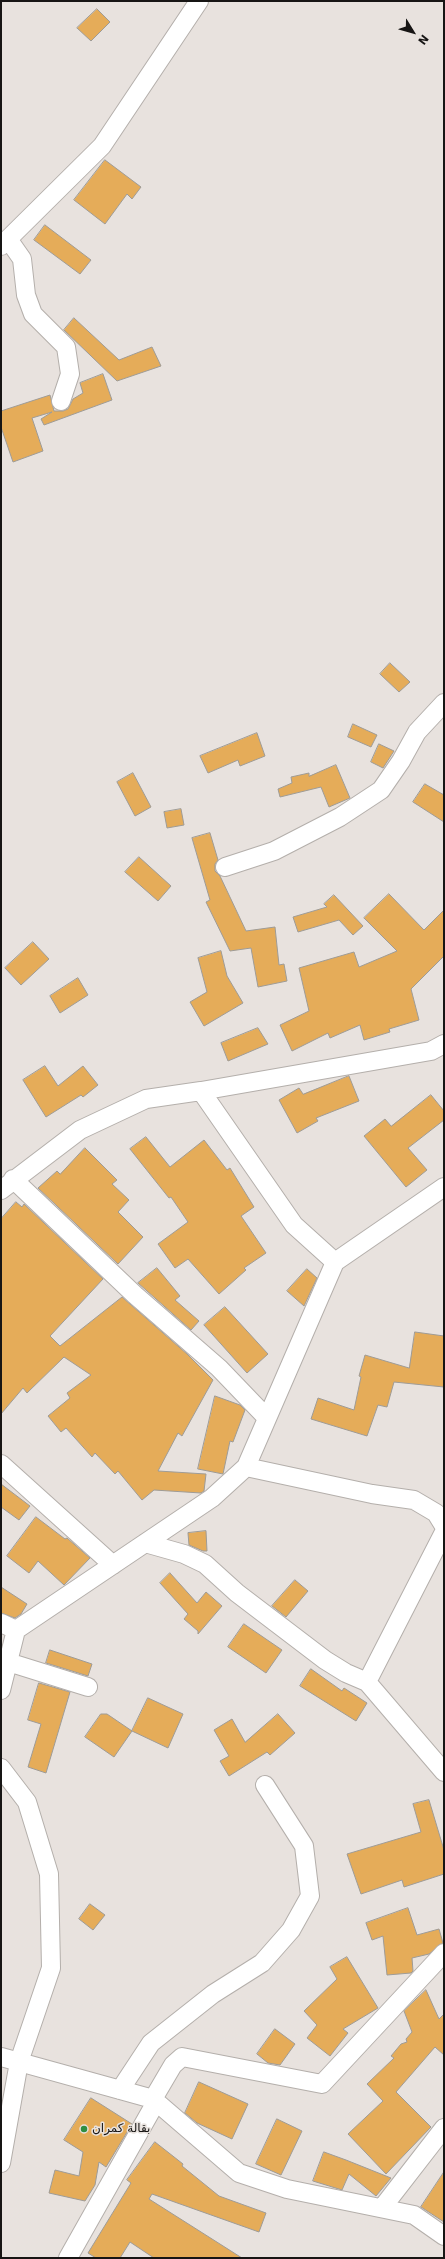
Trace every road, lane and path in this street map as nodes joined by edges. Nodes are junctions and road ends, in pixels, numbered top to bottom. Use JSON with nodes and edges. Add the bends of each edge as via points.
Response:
{"nodes":[{"id":1,"x":199,"y":1,"type":"edge"},
{"id":2,"x":5,"y":242,"type":"edge"},
{"id":3,"x":61,"y":401,"type":"dead end"},
{"id":4,"x":444,"y":703,"type":"edge"},
{"id":5,"x":225,"y":867,"type":"dead end"},
{"id":6,"x":444,"y":1044,"type":"edge"},
{"id":7,"x":201,"y":1091,"type":"junction"},
{"id":8,"x":7,"y":1185,"type":"edge"},
{"id":9,"x":444,"y":1187,"type":"edge"},
{"id":10,"x":335,"y":1262,"type":"junction"},
{"id":11,"x":267,"y":1418,"type":"junction"},
{"id":12,"x":1,"y":1464,"type":"edge"},
{"id":13,"x":246,"y":1467,"type":"junction"},
{"id":14,"x":444,"y":1526,"type":"edge"},
{"id":15,"x":444,"y":1532,"type":"edge"},
{"id":16,"x":145,"y":1543,"type":"junction"},
{"id":17,"x":113,"y":1565,"type":"junction"},
{"id":18,"x":9,"y":1626,"type":"edge"},
{"id":19,"x":8,"y":1662,"type":"junction"},
{"id":20,"x":367,"y":1682,"type":"junction"},
{"id":21,"x":88,"y":1687,"type":"dead end"},
{"id":22,"x":1,"y":1690,"type":"edge"},
{"id":23,"x":1,"y":1768,"type":"edge"},
{"id":24,"x":444,"y":1772,"type":"edge"},
{"id":25,"x":265,"y":1785,"type":"dead end"},
{"id":26,"x":444,"y":1953,"type":"edge"},
{"id":27,"x":1,"y":2057,"type":"edge"},
{"id":28,"x":19,"y":2062,"type":"junction"},
{"id":29,"x":120,"y":2090,"type":"junction"},
{"id":30,"x":154,"y":2101,"type":"junction"},
{"id":31,"x":444,"y":2128,"type":"edge"},
{"id":32,"x":1,"y":2163,"type":"edge"},
{"id":33,"x":382,"y":2208,"type":"junction"},
{"id":34,"x":444,"y":2236,"type":"edge"},
{"id":35,"x":68,"y":2258,"type":"edge"}],
"edges":[{"from":1,"to":2,"type":"street","via":[[102,146]]},
{"from":2,"to":3,"type":"street","via":[[22,259],[26,295],[33,314],[66,347],[70,374]]},
{"from":4,"to":5,"type":"street","via":[[417,732],[381,790],[340,817],[274,851]]},
{"from":6,"to":7,"type":"street","via":[[431,1051]]},
{"from":7,"to":8,"type":"street","via":[[146,1099],[80,1130]]},
{"from":7,"to":10,"type":"street","via":[[294,1225]]},
{"from":8,"to":11,"type":"street","via":[[219,1368]]},
{"from":9,"to":10,"type":"street"},
{"from":10,"to":11,"type":"street"},
{"from":11,"to":13,"type":"street"},
{"from":12,"to":17,"type":"street"},
{"from":13,"to":14,"type":"street","via":[[372,1494],[414,1500],[436,1513]]},
{"from":13,"to":16,"type":"street","via":[[212,1498]]},
{"from":15,"to":20,"type":"street"},
{"from":16,"to":17,"type":"street"},
{"from":16,"to":20,"type":"street","via":[[184,1554],[205,1564],[237,1593],[325,1660]]},
{"from":17,"to":18,"type":"street"},
{"from":18,"to":19,"type":"street"},
{"from":19,"to":21,"type":"street"},
{"from":19,"to":22,"type":"street"},
{"from":20,"to":24,"type":"street"},
{"from":23,"to":28,"type":"street","via":[[27,1802],[49,1874],[51,1968]]},
{"from":25,"to":29,"type":"street","via":[[304,1846],[310,1896],[291,1930],[262,1963],[212,1994],[151,2043]]},
{"from":26,"to":30,"type":"street","via":[[322,2084],[182,2057],[173,2065]]},
{"from":27,"to":28,"type":"street"},
{"from":28,"to":29,"type":"street"},
{"from":28,"to":32,"type":"street"},
{"from":29,"to":30,"type":"street"},
{"from":30,"to":33,"type":"street","via":[[239,2172],[287,2189]]},
{"from":30,"to":35,"type":"street"},
{"from":31,"to":33,"type":"street"},
{"from":33,"to":34,"type":"street","via":[[414,2215]]}]}
